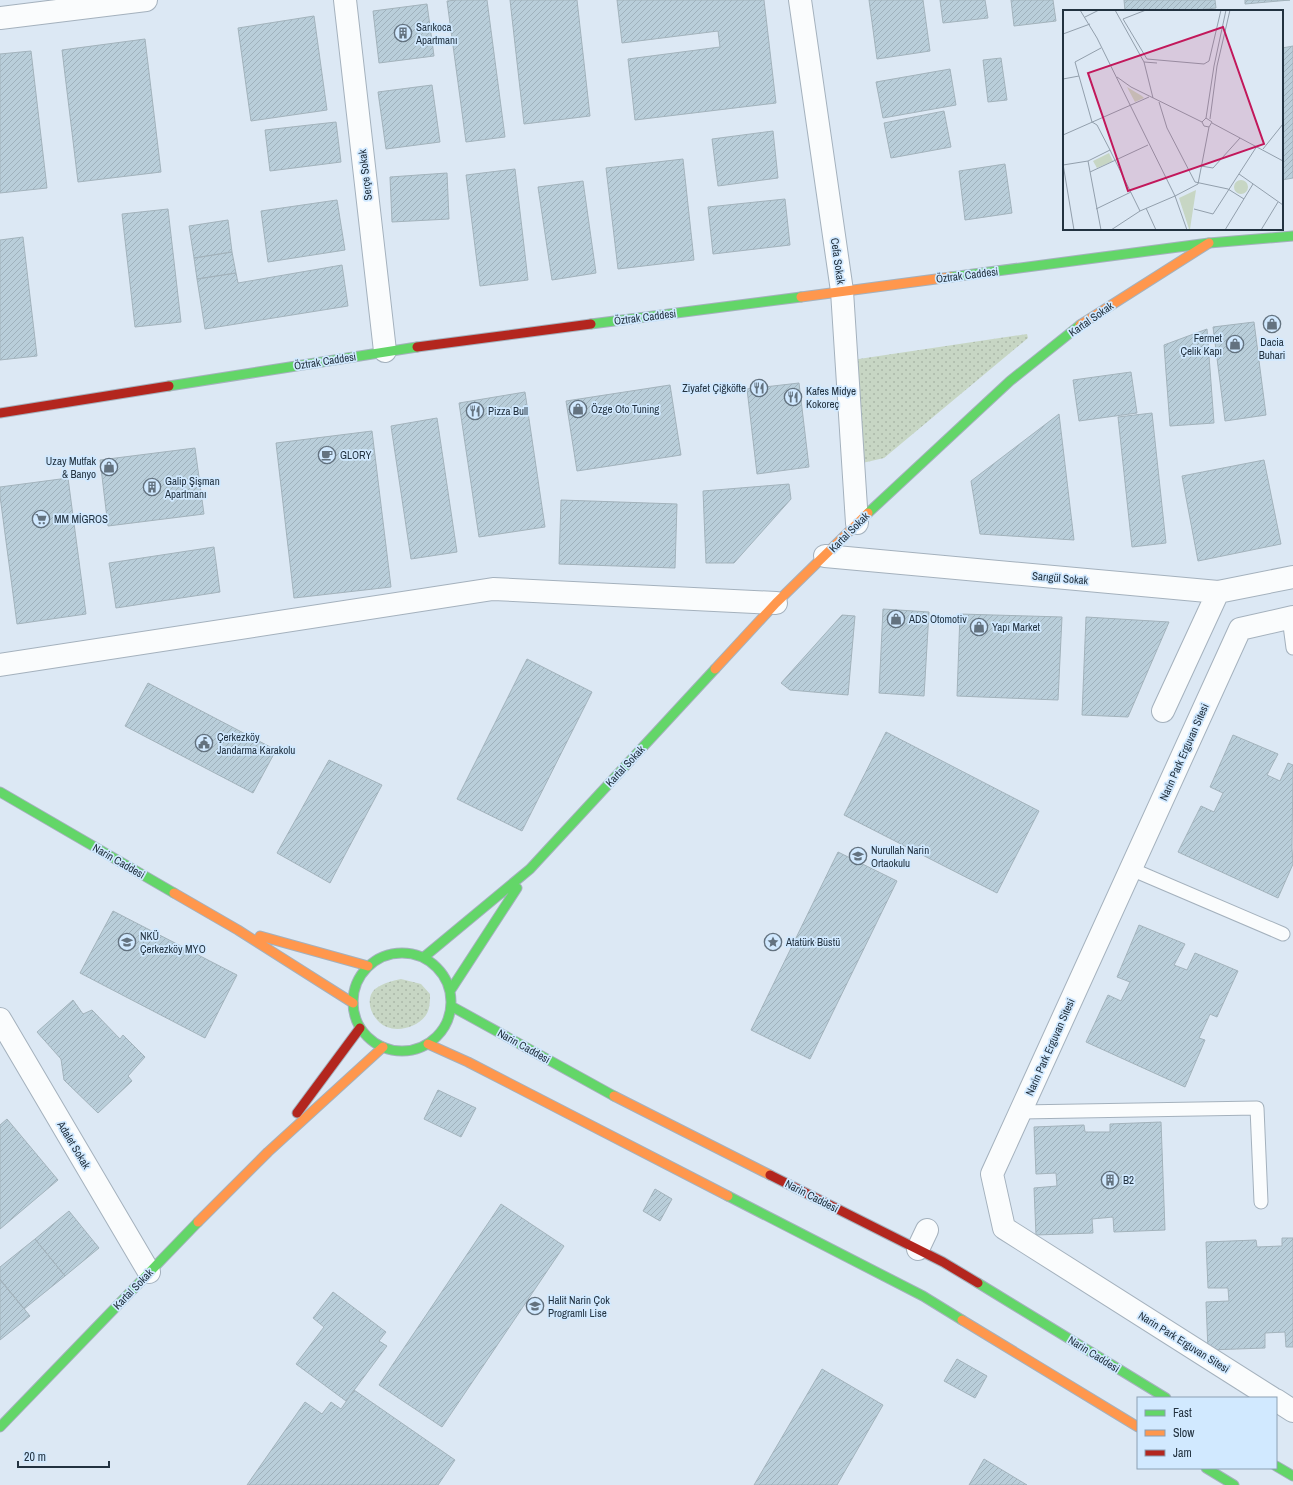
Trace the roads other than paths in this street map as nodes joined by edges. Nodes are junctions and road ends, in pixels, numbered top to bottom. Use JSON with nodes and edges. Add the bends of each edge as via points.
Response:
{"nodes":[{"id":1,"x":146,"y":0,"type":"edge"},
{"id":2,"x":345,"y":0,"type":"edge"},
{"id":3,"x":800,"y":0,"type":"edge"},
{"id":4,"x":0,"y":18,"type":"edge"},
{"id":5,"x":1293,"y":236,"type":"edge"},
{"id":6,"x":1209,"y":243,"type":"junction"},
{"id":7,"x":842,"y":291,"type":"junction"},
{"id":8,"x":385,"y":351,"type":"junction"},
{"id":9,"x":0,"y":413,"type":"edge"},
{"id":10,"x":857,"y":523,"type":"junction"},
{"id":11,"x":826,"y":556,"type":"junction"},
{"id":12,"x":1293,"y":577,"type":"edge"},
{"id":13,"x":1218,"y":592,"type":"junction"},
{"id":14,"x":776,"y":603,"type":"junction"},
{"id":15,"x":1291,"y":618,"type":"edge"},
{"id":16,"x":1293,"y":648,"type":"edge"},
{"id":17,"x":0,"y":665,"type":"edge"},
{"id":18,"x":1163,"y":712,"type":"dead end"},
{"id":19,"x":0,"y":792,"type":"edge"},
{"id":20,"x":530,"y":869,"type":"junction"},
{"id":21,"x":1131,"y":869,"type":"junction"},
{"id":22,"x":238,"y":930,"type":"junction"},
{"id":23,"x":1283,"y":934,"type":"dead end"},
{"id":24,"x":424,"y":958,"type":"junction"},
{"id":25,"x":368,"y":966,"type":"junction"},
{"id":26,"x":450,"y":991,"type":"junction"},
{"id":27,"x":353,"y":1003,"type":"junction"},
{"id":28,"x":451,"y":1006,"type":"junction"},
{"id":29,"x":0,"y":1019,"type":"edge"},
{"id":30,"x":360,"y":1028,"type":"junction"},
{"id":31,"x":428,"y":1044,"type":"junction"},
{"id":32,"x":383,"y":1047,"type":"junction"},
{"id":33,"x":1020,"y":1112,"type":"junction"},
{"id":34,"x":268,"y":1152,"type":"junction"},
{"id":35,"x":1261,"y":1202,"type":"dead end"},
{"id":36,"x":928,"y":1230,"type":"dead end"},
{"id":37,"x":918,"y":1249,"type":"junction"},
{"id":38,"x":149,"y":1272,"type":"junction"},
{"id":39,"x":1164,"y":1397,"type":"edge"},
{"id":40,"x":1270,"y":1397,"type":"edge"},
{"id":41,"x":1277,"y":1401,"type":"edge"},
{"id":42,"x":1293,"y":1411,"type":"edge"},
{"id":43,"x":3,"y":1419,"type":"edge"},
{"id":44,"x":1137,"y":1425,"type":"edge"},
{"id":45,"x":1277,"y":1467,"type":"edge"},
{"id":46,"x":1208,"y":1469,"type":"edge"},
{"id":47,"x":1293,"y":1476,"type":"edge"},
{"id":48,"x":1234,"y":1485,"type":"edge"}],
"edges":[{"from":1,"to":4,"type":"street"},
{"from":2,"to":8,"type":"street","name":"Serçe Sokak"},
{"from":3,"to":7,"type":"street","name":"Cefa Sokak"},
{"from":5,"to":6,"type":"main road","name":"Öztrak Caddesi"},
{"from":6,"to":7,"type":"main road","name":"Öztrak Caddesi"},
{"from":6,"to":10,"type":"main road","name":"Kartal Sokak","via":[[1087,320],[1010,381]]},
{"from":7,"to":8,"type":"main road","name":"Öztrak Caddesi"},
{"from":7,"to":10,"type":"street","name":"Cefa Sokak"},
{"from":8,"to":9,"type":"main road","name":"Öztrak Caddesi"},
{"from":10,"to":11,"type":"main road","name":"Kartal Sokak"},
{"from":11,"to":13,"type":"street","name":"Sarıgül Sokak"},
{"from":11,"to":14,"type":"main road","name":"Kartal Sokak"},
{"from":12,"to":13,"type":"street","name":"Sarıgül Sokak"},
{"from":13,"to":18,"type":"street"},
{"from":14,"to":17,"type":"street","via":[[493,589]]},
{"from":14,"to":20,"type":"main road","name":"Kartal Sokak"},
{"from":15,"to":16,"type":"lane"},
{"from":15,"to":21,"type":"street","name":"Narin Park Erguvan Sitesi","via":[[1240,629]]},
{"from":19,"to":22,"type":"main road","name":"Narin Caddesi"},
{"from":20,"to":24,"type":"main road"},
{"from":20,"to":26,"type":"main road"},
{"from":21,"to":23,"type":"lane"},
{"from":21,"to":33,"type":"street","name":"Narin Park Erguvan Sitesi"},
{"from":22,"to":25,"type":"main road"},
{"from":22,"to":27,"type":"main road"},
{"from":24,"to":25,"type":"main road","via":[[410,953],[394,953]]},
{"from":24,"to":26,"type":"main road","via":[[436,966],[445,977]]},
{"from":25,"to":27,"type":"main road","via":[[354,990]]},
{"from":26,"to":28,"type":"main road"},
{"from":27,"to":30,"type":"main road"},
{"from":28,"to":31,"type":"main road","via":[[448,1020],[440,1034]]},
{"from":28,"to":37,"type":"main road","name":"Narin Caddesi","via":[[624,1102]]},
{"from":29,"to":38,"type":"street","name":"Adalet Sokak"},
{"from":30,"to":32,"type":"main road","via":[[370,1040]]},
{"from":30,"to":34,"type":"main road"},
{"from":31,"to":32,"type":"main road","via":[[414,1050],[398,1051]]},
{"from":31,"to":44,"type":"main road","via":[[468,1062],[924,1296]]},
{"from":32,"to":34,"type":"main road"},
{"from":33,"to":35,"type":"lane","via":[[1257,1108]]},
{"from":33,"to":40,"type":"street","name":"Narin Park Erguvan Sitesi","via":[[992,1174],[1004,1228]]},
{"from":34,"to":38,"type":"main road","name":"Kartal Sokak"},
{"from":36,"to":37,"type":"street"},
{"from":37,"to":39,"type":"main road","name":"Narin Caddesi"},
{"from":38,"to":43,"type":"main road","name":"Kartal Sokak"},
{"from":41,"to":42,"type":"street"},
{"from":45,"to":47,"type":"main road"},
{"from":46,"to":48,"type":"main road"}]}
